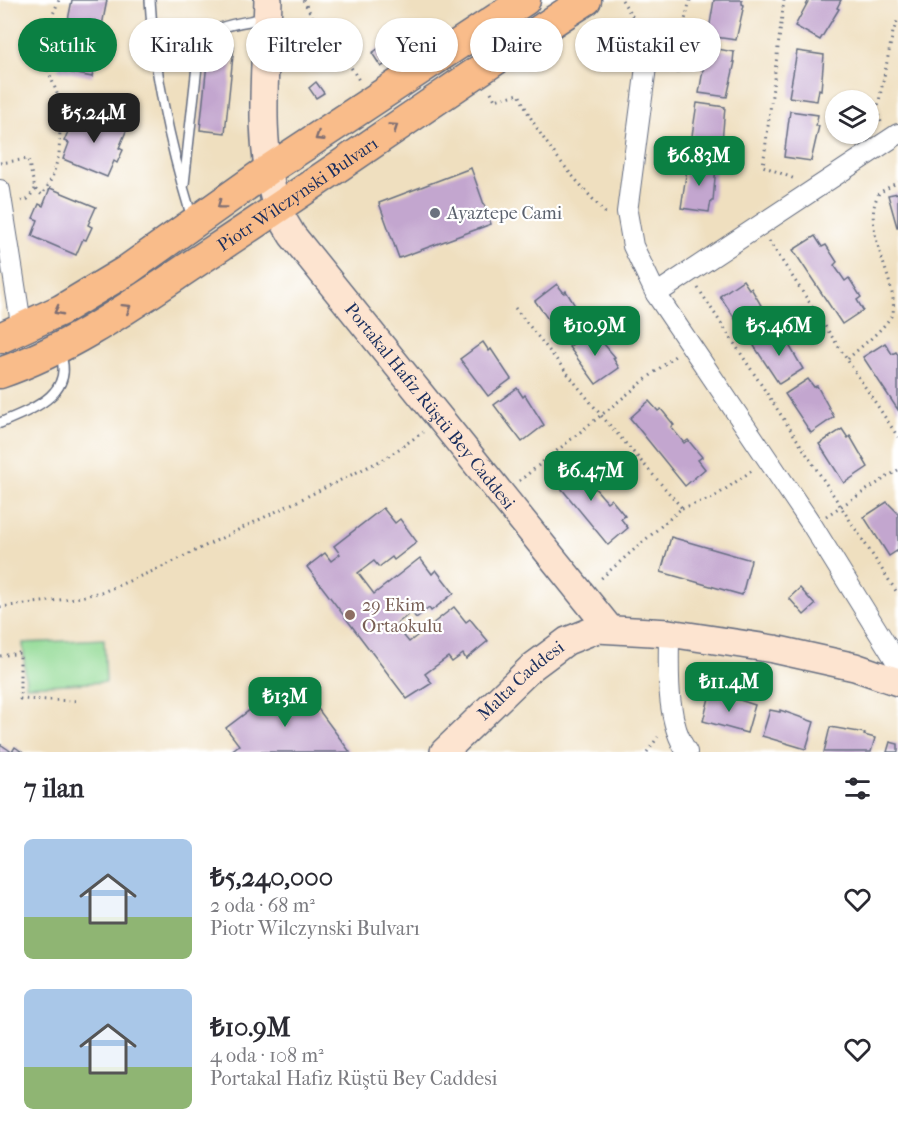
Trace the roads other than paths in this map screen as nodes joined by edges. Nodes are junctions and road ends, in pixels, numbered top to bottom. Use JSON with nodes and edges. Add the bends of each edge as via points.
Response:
{"nodes":[{"id":1,"x":150,"y":0,"type":"edge"},
{"id":2,"x":525,"y":0,"type":"edge"},
{"id":3,"x":586,"y":0,"type":"edge"},
{"id":4,"x":268,"y":9,"type":"edge"},
{"id":5,"x":651,"y":72,"type":"edge"},
{"id":6,"x":895,"y":137,"type":"edge"},
{"id":7,"x":268,"y":170,"type":"junction"},
{"id":8,"x":0,"y":190,"type":"edge"},
{"id":9,"x":184,"y":190,"type":"junction"},
{"id":10,"x":277,"y":209,"type":"junction"},
{"id":11,"x":194,"y":224,"type":"junction"},
{"id":12,"x":656,"y":294,"type":"junction"},
{"id":13,"x":11,"y":334,"type":"edge"},
{"id":14,"x":58,"y":348,"type":"junction"},
{"id":15,"x":0,"y":374,"type":"edge"},
{"id":16,"x":0,"y":423,"type":"edge"},
{"id":17,"x":609,"y":628,"type":"junction"},
{"id":18,"x":669,"y":633,"type":"junction"},
{"id":19,"x":898,"y":664,"type":"edge"},
{"id":20,"x":898,"y":682,"type":"edge"},
{"id":21,"x":444,"y":752,"type":"edge"},
{"id":22,"x":687,"y":752,"type":"edge"}],
"edges":[{"from":1,"to":9,"type":"lane","via":[[167,134]]},
{"from":2,"to":7,"type":"main road","name":"Piotr Wilczynski Bulvarı","one_way":true},
{"from":10,"to":3,"type":"main road","name":"Piotr Wilczynski Bulvarı","one_way":true},
{"from":4,"to":7,"type":"main road","name":"Portakal Hafız Rüştü Bey Caddesi"},
{"from":4,"to":9,"type":"lane","via":[[203,38]]},
{"from":5,"to":12,"type":"street","via":[[627,212],[633,246]]},
{"from":6,"to":12,"type":"street"},
{"from":7,"to":10,"type":"main road","name":"Portakal Hafız Rüştü Bey Caddesi"},
{"from":7,"to":11,"type":"main road","name":"Piotr Wilczynski Bulvarı","one_way":true},
{"from":8,"to":13,"type":"street"},
{"from":9,"to":11,"type":"lane"},
{"from":14,"to":10,"type":"main road","name":"Piotr Wilczynski Bulvarı","one_way":true},
{"from":10,"to":17,"type":"main road","name":"Portakal Hafız Rüştü Bey Caddesi","via":[[292,235]]},
{"from":11,"to":13,"type":"main road","name":"Piotr Wilczynski Bulvarı","one_way":true,"via":[[126,271]]},
{"from":12,"to":19,"type":"street","via":[[812,525]]},
{"from":14,"to":15,"type":"main road","name":"Piotr Wilczynski Bulvarı"},
{"from":14,"to":16,"type":"lane","via":[[63,375],[54,395]]},
{"from":17,"to":18,"type":"main road"},
{"from":17,"to":21,"type":"main road","name":"Malta Caddesi","via":[[582,634],[551,652]]},
{"from":18,"to":20,"type":"main road","via":[[824,659]]},
{"from":18,"to":22,"type":"street","via":[[674,716]]}]}
